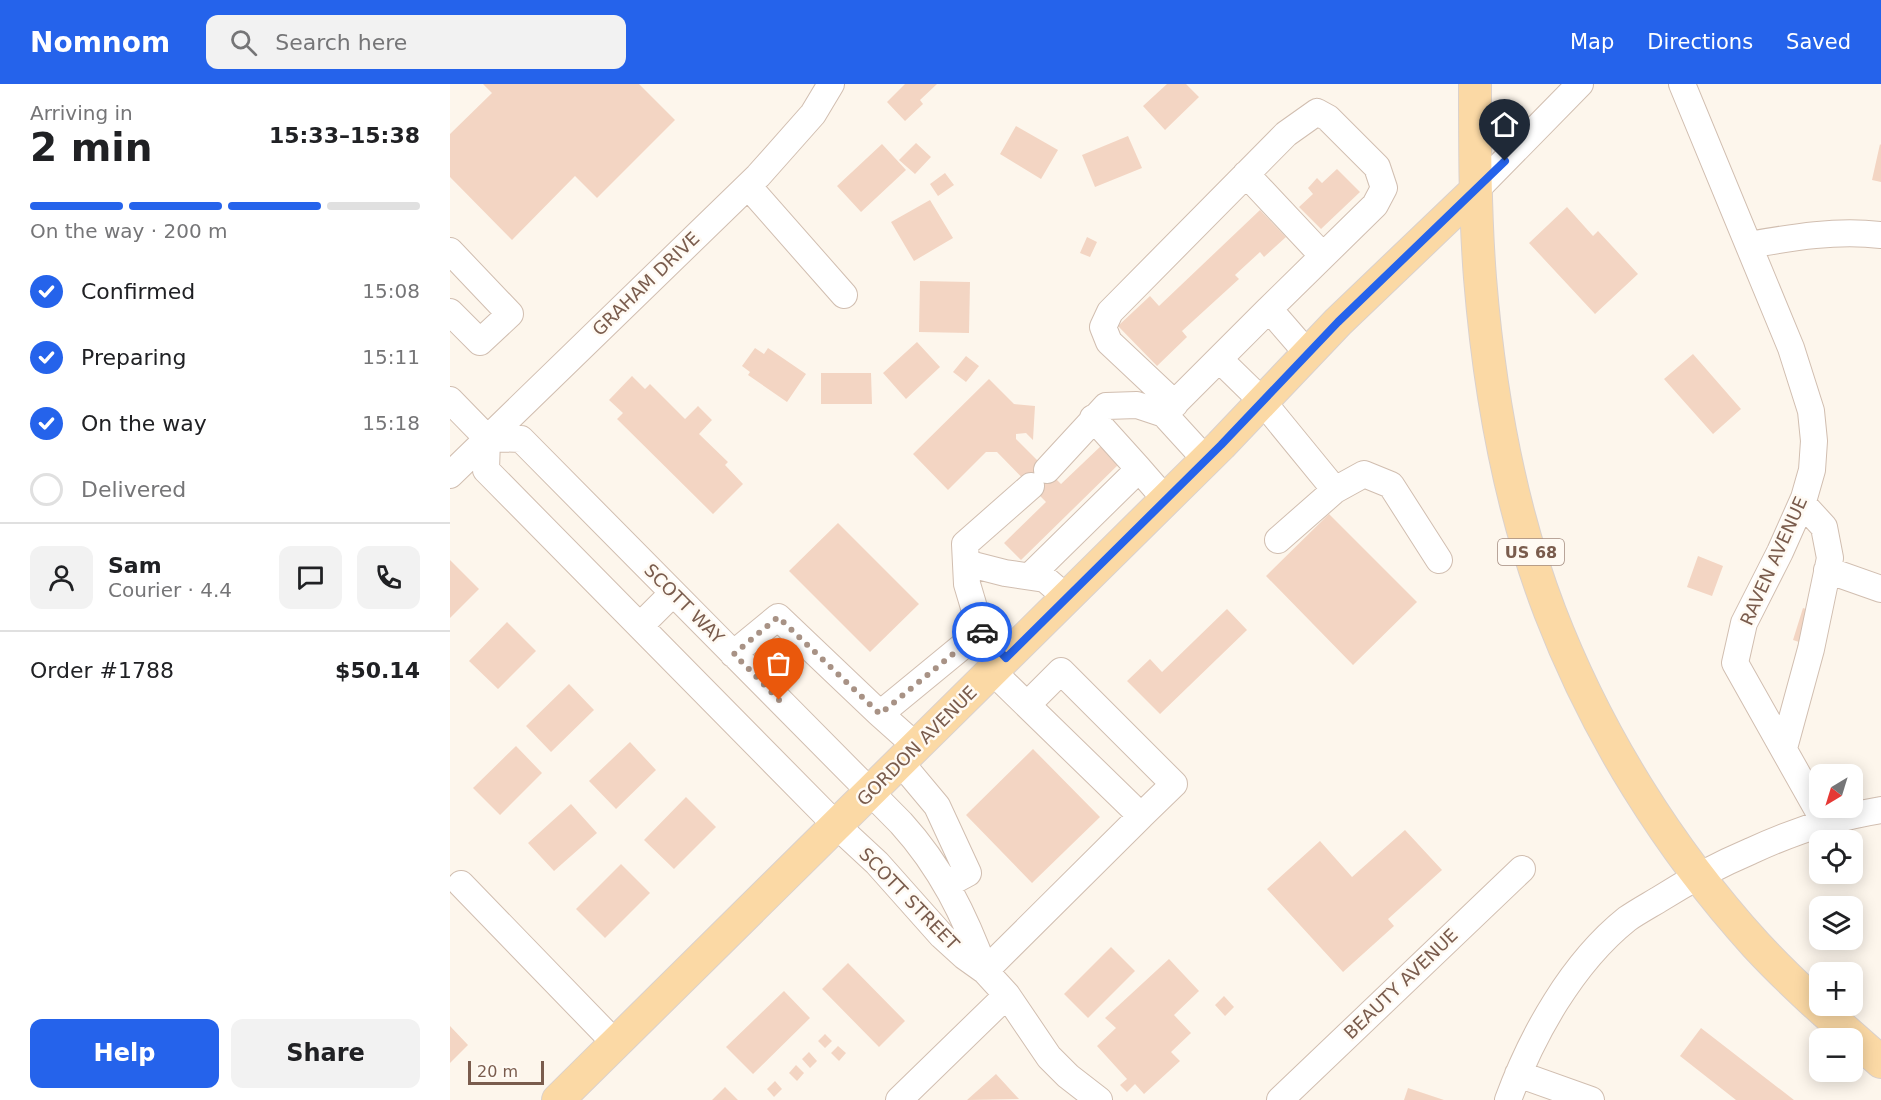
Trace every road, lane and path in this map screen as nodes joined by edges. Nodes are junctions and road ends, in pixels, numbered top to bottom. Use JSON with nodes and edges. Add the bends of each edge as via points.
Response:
{"nodes":[{"id":1,"x":831,"y":84,"type":"edge"},
{"id":2,"x":1475,"y":84,"type":"edge"},
{"id":3,"x":1581,"y":84,"type":"edge"},
{"id":4,"x":1682,"y":84,"type":"edge"},
{"id":5,"x":1246,"y":174,"type":"junction"},
{"id":6,"x":748,"y":186,"type":"junction"},
{"id":7,"x":1475,"y":191,"type":"junction"},
{"id":8,"x":1881,"y":235,"type":"edge"},
{"id":9,"x":1749,"y":246,"type":"junction"},
{"id":10,"x":450,"y":251,"type":"edge"},
{"id":11,"x":1323,"y":256,"type":"junction"},
{"id":12,"x":843,"y":295,"type":"dead end"},
{"id":13,"x":1269,"y":309,"type":"junction"},
{"id":14,"x":450,"y":312,"type":"edge"},
{"id":15,"x":1308,"y":354,"type":"junction"},
{"id":16,"x":1219,"y":359,"type":"junction"},
{"id":17,"x":450,"y":400,"type":"edge"},
{"id":18,"x":1263,"y":402,"type":"junction"},
{"id":19,"x":1169,"y":409,"type":"junction"},
{"id":20,"x":1093,"y":418,"type":"junction"},
{"id":21,"x":487,"y":438,"type":"junction"},
{"id":22,"x":1206,"y":460,"type":"junction"},
{"id":23,"x":1139,"y":469,"type":"junction"},
{"id":24,"x":450,"y":475,"type":"edge"},
{"id":25,"x":1335,"y":490,"type":"junction"},
{"id":26,"x":1166,"y":500,"type":"junction"},
{"id":27,"x":1802,"y":502,"type":"junction"},
{"id":28,"x":1278,"y":540,"type":"dead end"},
{"id":29,"x":1439,"y":560,"type":"dead end"},
{"id":30,"x":966,"y":562,"type":"junction"},
{"id":31,"x":1827,"y":570,"type":"junction"},
{"id":32,"x":1030,"y":576,"type":"junction"},
{"id":33,"x":1881,"y":590,"type":"edge"},
{"id":34,"x":673,"y":593,"type":"junction"},
{"id":35,"x":1067,"y":598,"type":"junction"},
{"id":36,"x":640,"y":626,"type":"junction"},
{"id":37,"x":981,"y":631,"type":"junction"},
{"id":38,"x":734,"y":654,"type":"junction"},
{"id":39,"x":999,"y":665,"type":"junction"},
{"id":40,"x":1027,"y":705,"type":"junction"},
{"id":41,"x":880,"y":714,"type":"junction"},
{"id":42,"x":1784,"y":748,"type":"junction"},
{"id":43,"x":909,"y":755,"type":"junction"},
{"id":44,"x":870,"y":792,"type":"junction"},
{"id":45,"x":1881,"y":810,"type":"edge"},
{"id":46,"x":1142,"y":816,"type":"junction"},
{"id":47,"x":1826,"y":823,"type":"junction"},
{"id":48,"x":836,"y":825,"type":"junction"},
{"id":49,"x":1522,"y":868,"type":"dead end"},
{"id":50,"x":1699,"y":875,"type":"junction"},
{"id":51,"x":461,"y":884,"type":"dead end"},
{"id":52,"x":946,"y":885,"type":"junction"},
{"id":53,"x":985,"y":971,"type":"junction"},
{"id":54,"x":1006,"y":995,"type":"junction"},
{"id":55,"x":615,"y":1044,"type":"junction"},
{"id":56,"x":1881,"y":1062,"type":"edge"},
{"id":57,"x":1518,"y":1074,"type":"junction"},
{"id":58,"x":1096,"y":1099,"type":"edge"},
{"id":59,"x":558,"y":1100,"type":"edge"},
{"id":60,"x":898,"y":1100,"type":"edge"},
{"id":61,"x":1280,"y":1100,"type":"edge"},
{"id":62,"x":1508,"y":1100,"type":"edge"},
{"id":63,"x":1591,"y":1100,"type":"edge"}],
"edges":[{"from":1,"to":6,"type":"street","name":"GRAHAM DRIVE","via":[[806,122]]},
{"from":2,"to":7,"type":"main road","number":"US 68"},
{"from":3,"to":7,"type":"street","name":"GORDON AVENUE"},
{"from":4,"to":9,"type":"street","name":"RAVEN AVENUE"},
{"from":5,"to":11,"type":"street"},
{"from":5,"to":11,"type":"street","via":[[1286,134],[1317,112],[1328,118],[1377,167],[1384,188],[1375,205]]},
{"from":5,"to":19,"type":"street","via":[[1110,312],[1103,327],[1109,342]]},
{"from":6,"to":12,"type":"street"},
{"from":6,"to":21,"type":"street","name":"GRAHAM DRIVE"},
{"from":7,"to":15,"type":"main road","name":"GORDON AVENUE"},
{"from":7,"to":50,"type":"main road","number":"US 68","via":[[1480,279],[1500,425],[1520,517],[1550,612],[1611,742],[1648,805]]},
{"from":8,"to":9,"type":"street","via":[[1836,232]]},
{"from":9,"to":27,"type":"street","name":"RAVEN AVENUE","via":[[1791,348],[1811,411],[1813,460]]},
{"from":10,"to":14,"type":"street","via":[[510,314],[480,342]]},
{"from":11,"to":13,"type":"street"},
{"from":13,"to":15,"type":"street"},
{"from":13,"to":16,"type":"street"},
{"from":15,"to":18,"type":"main road","name":"GORDON AVENUE"},
{"from":16,"to":18,"type":"street"},
{"from":16,"to":19,"type":"street"},
{"from":17,"to":21,"type":"street"},
{"from":18,"to":22,"type":"main road","name":"GORDON AVENUE"},
{"from":18,"to":25,"type":"street"},
{"from":19,"to":20,"type":"street","via":[[1106,406]]},
{"from":19,"to":22,"type":"street"},
{"from":20,"to":23,"type":"street"},
{"from":20,"to":30,"type":"street","via":[[1039,478],[965,544]]},
{"from":21,"to":24,"type":"street","name":"GRAHAM DRIVE"},
{"from":21,"to":34,"type":"street","name":"SCOTT WAY","via":[[521,439]]},
{"from":21,"to":36,"type":"street","via":[[486,471]]},
{"from":22,"to":26,"type":"main road","name":"GORDON AVENUE"},
{"from":23,"to":26,"type":"street"},
{"from":23,"to":32,"type":"street"},
{"from":25,"to":28,"type":"street"},
{"from":25,"to":29,"type":"street","via":[[1364,474],[1391,485]]},
{"from":26,"to":35,"type":"main road","name":"GORDON AVENUE"},
{"from":27,"to":31,"type":"street","via":[[1824,527],[1830,558]]},
{"from":27,"to":42,"type":"street","name":"RAVEN AVENUE","via":[[1744,623],[1735,663]]},
{"from":30,"to":32,"type":"street"},
{"from":30,"to":37,"type":"street","via":[[967,584]]},
{"from":31,"to":33,"type":"street"},
{"from":31,"to":42,"type":"street"},
{"from":32,"to":35,"type":"street","via":[[1046,579]]},
{"from":34,"to":36,"type":"street"},
{"from":34,"to":38,"type":"street","name":"SCOTT WAY"},
{"from":35,"to":39,"type":"main road","name":"GORDON AVENUE"},
{"from":36,"to":48,"type":"street"},
{"from":37,"to":39,"type":"street"},
{"from":37,"to":41,"type":"street"},
{"from":38,"to":41,"type":"street","via":[[778,617]]},
{"from":38,"to":44,"type":"street","name":"SCOTT WAY"},
{"from":39,"to":40,"type":"street"},
{"from":39,"to":43,"type":"main road","name":"GORDON AVENUE"},
{"from":40,"to":46,"type":"street"},
{"from":40,"to":46,"type":"street","via":[[1061,671],[1174,784]]},
{"from":41,"to":43,"type":"street"},
{"from":42,"to":47,"type":"street","name":"RAVEN AVENUE"},
{"from":43,"to":44,"type":"main road","name":"GORDON AVENUE"},
{"from":43,"to":52,"type":"street","via":[[938,806],[968,873]]},
{"from":44,"to":48,"type":"main road","name":"GORDON AVENUE"},
{"from":44,"to":52,"type":"street","name":"SCOTT STREET","via":[[906,828]]},
{"from":45,"to":47,"type":"street"},
{"from":46,"to":53,"type":"street"},
{"from":47,"to":50,"type":"street","via":[[1760,846]]},
{"from":48,"to":53,"type":"street","name":"SCOTT STREET","via":[[877,863],[942,936]]},
{"from":48,"to":55,"type":"main road","name":"GORDON AVENUE"},
{"from":49,"to":61,"type":"street","name":"BEAUTY AVENUE"},
{"from":50,"to":56,"type":"main road","number":"US 68","via":[[1798,988]]},
{"from":50,"to":57,"type":"street","via":[[1630,917],[1597,950],[1551,1009]]},
{"from":51,"to":55,"type":"street"},
{"from":52,"to":53,"type":"street","name":"SCOTT STREET","via":[[972,933]]},
{"from":53,"to":54,"type":"street","name":"SCOTT STREET"},
{"from":54,"to":58,"type":"street","name":"SCOTT STREET","via":[[1049,1057]]},
{"from":54,"to":60,"type":"street"},
{"from":55,"to":59,"type":"main road","name":"GORDON AVENUE"},
{"from":57,"to":62,"type":"street"},
{"from":57,"to":63,"type":"street"}]}
